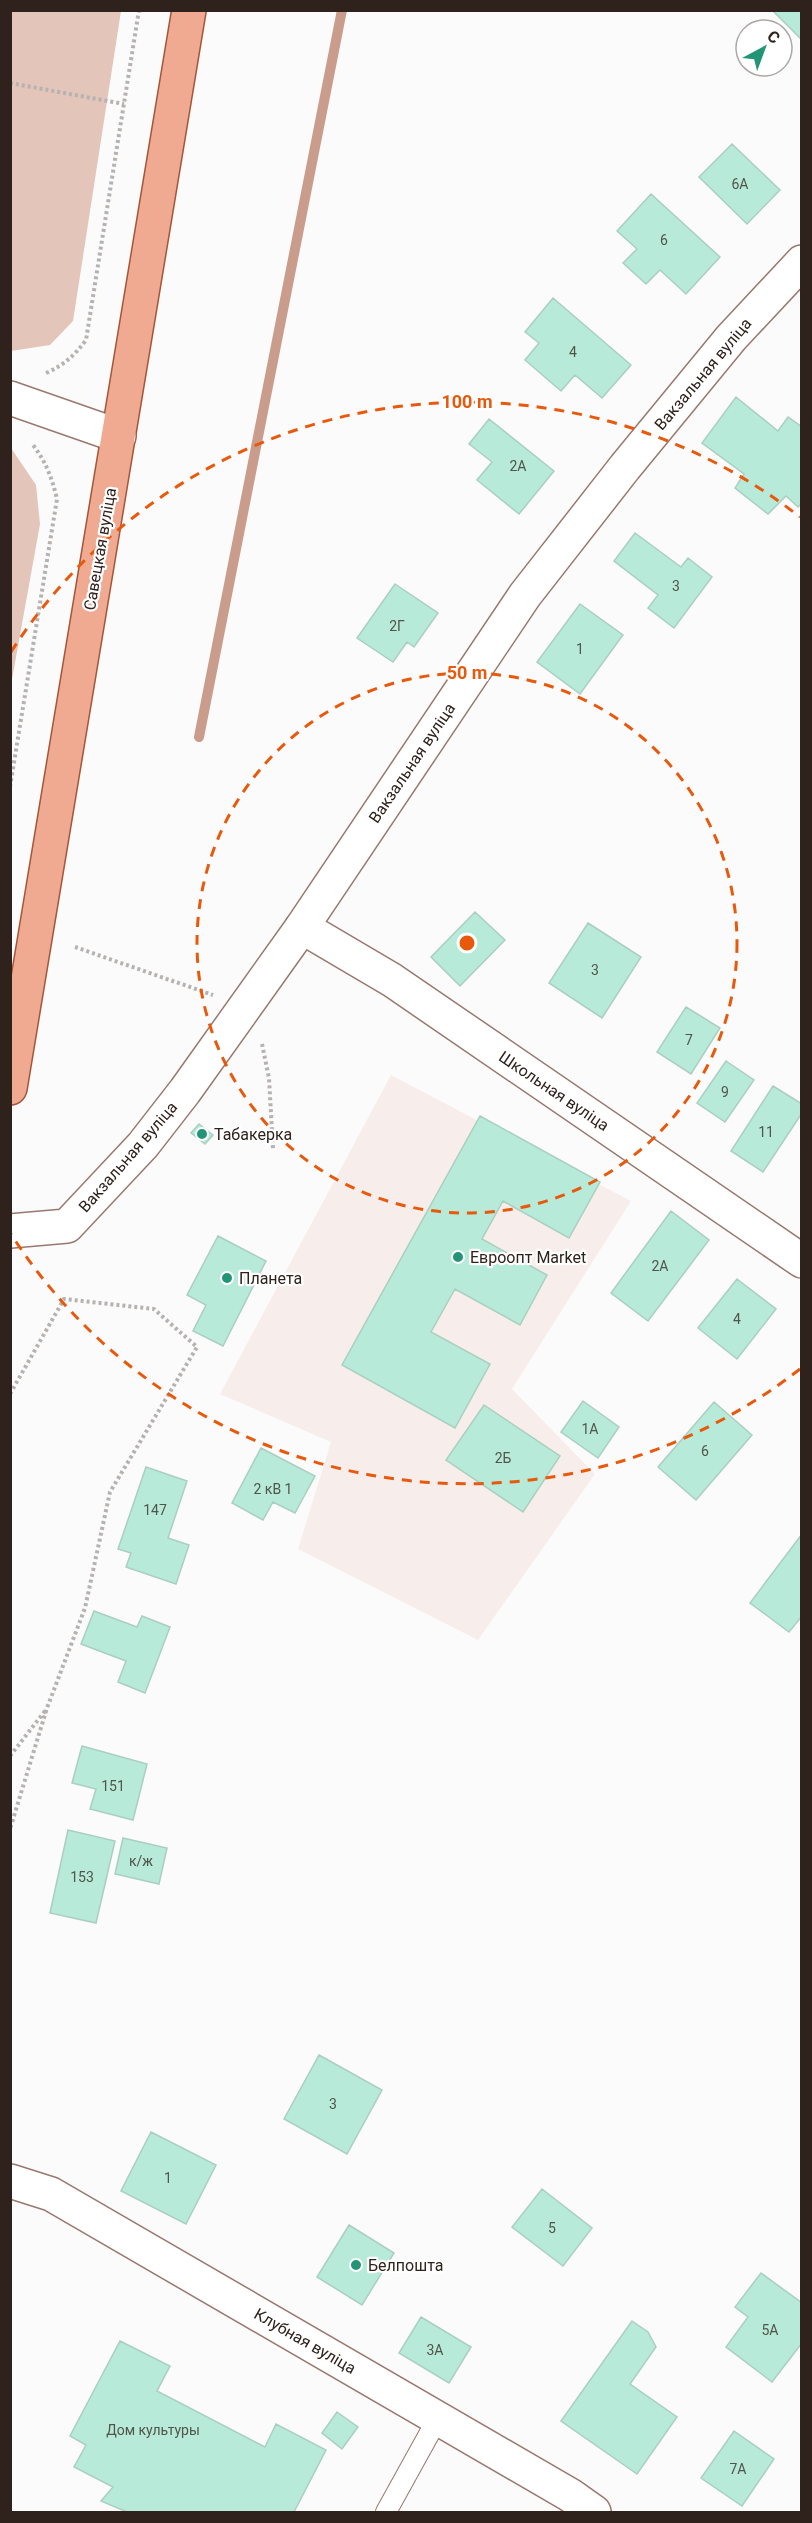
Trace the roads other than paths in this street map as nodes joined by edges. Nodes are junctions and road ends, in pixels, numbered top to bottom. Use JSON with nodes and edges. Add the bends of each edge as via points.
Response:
{"nodes":[{"id":1,"x":189,"y":10,"type":"edge"},
{"id":2,"x":801,"y":262,"type":"edge"},
{"id":3,"x":10,"y":398,"type":"edge"},
{"id":4,"x":119,"y":436,"type":"junction"},
{"id":5,"x":302,"y":927,"type":"junction"},
{"id":6,"x":10,"y":1088,"type":"edge"},
{"id":7,"x":10,"y":1231,"type":"edge"},
{"id":8,"x":801,"y":1261,"type":"edge"},
{"id":9,"x":10,"y":2181,"type":"edge"},
{"id":10,"x":438,"y":2418,"type":"junction"},
{"id":11,"x":386,"y":2512,"type":"edge"},
{"id":12,"x":594,"y":2512,"type":"edge"}],
"edges":[{"from":1,"to":4,"type":"main road","name":"Савецкая вуліца"},
{"from":2,"to":5,"type":"street","name":"Вакзальная вуліца","via":[[724,347],[525,595]]},
{"from":3,"to":4,"type":"street"},
{"from":4,"to":6,"type":"main road","name":"Савецкая вуліца"},
{"from":5,"to":7,"type":"street","name":"Вакзальная вуліца","via":[[185,1091],[102,1191],[67,1226]]},
{"from":5,"to":8,"type":"street","name":"Школьная вуліца","via":[[392,980]]},
{"from":9,"to":10,"type":"street","name":"Клубная вуліца","via":[[51,2194]]},
{"from":10,"to":11,"type":"lane"},
{"from":10,"to":12,"type":"street","name":"Клубная вуліца"}]}
